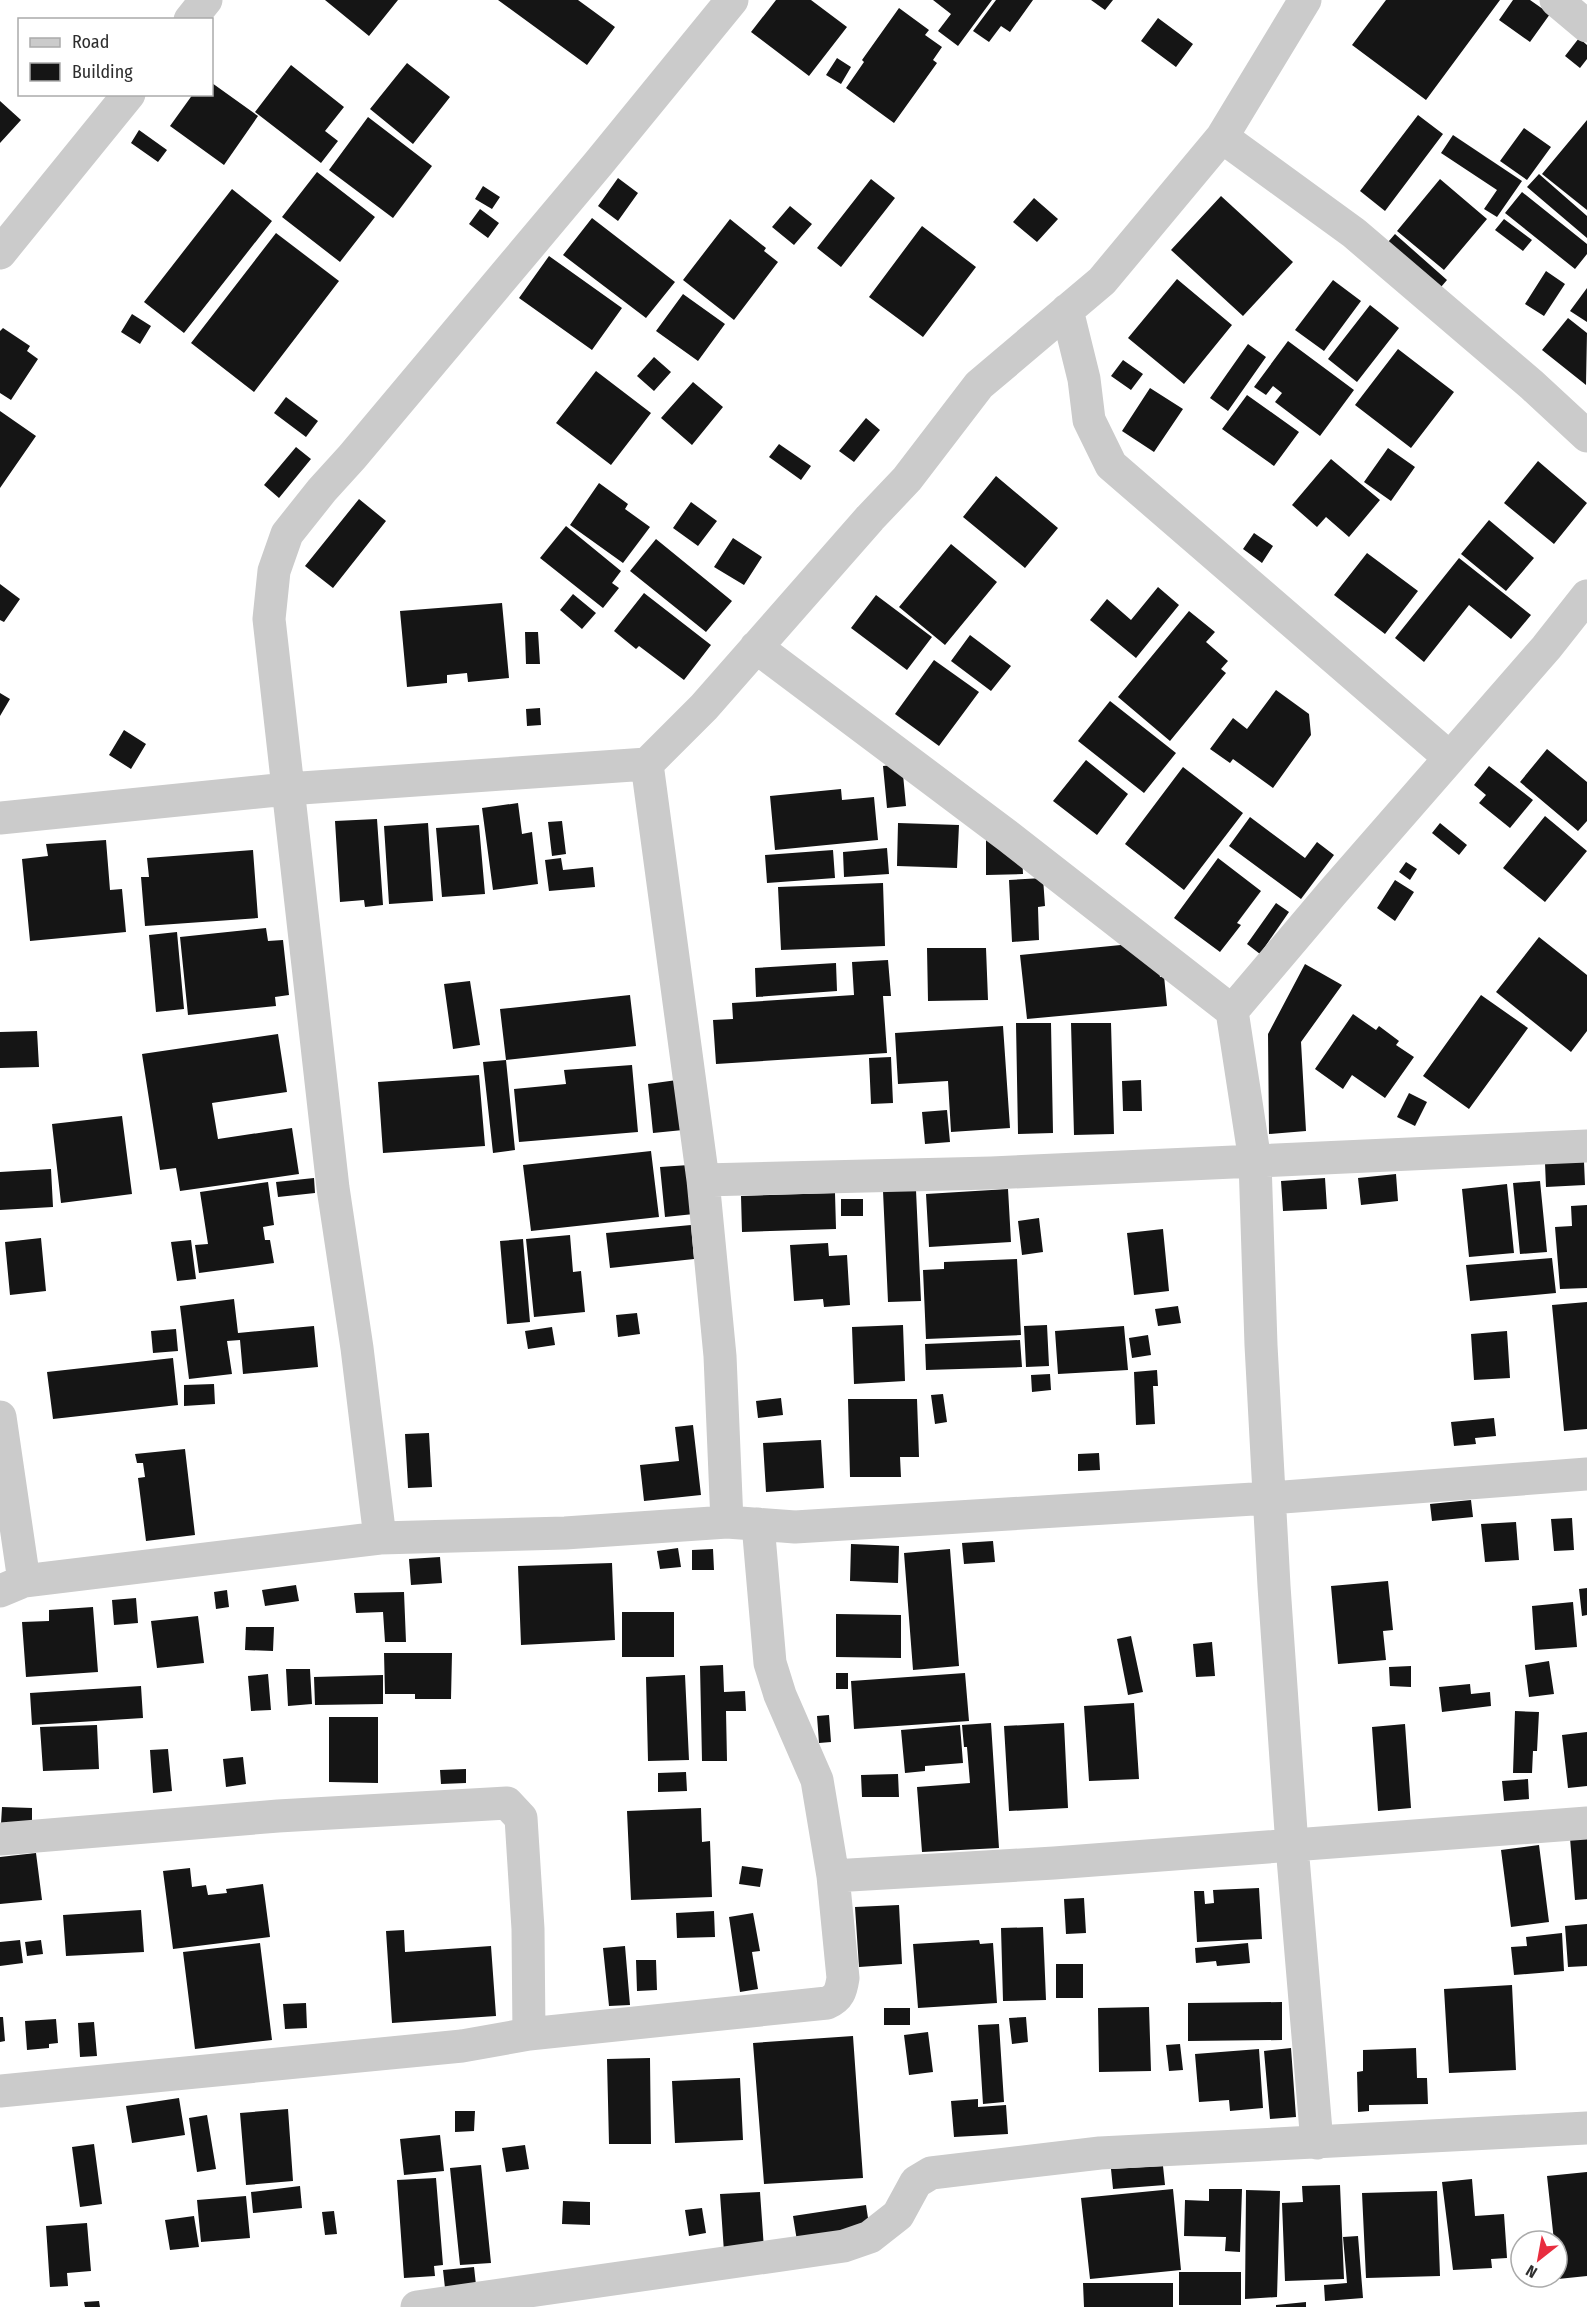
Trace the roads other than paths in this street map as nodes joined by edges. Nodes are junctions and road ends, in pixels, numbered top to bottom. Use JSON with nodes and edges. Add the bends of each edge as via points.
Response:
{"nodes":[{"id":1,"x":206,"y":0,"type":"edge"},
{"id":2,"x":732,"y":0,"type":"edge"},
{"id":3,"x":1305,"y":0,"type":"edge"},
{"id":4,"x":1556,"y":0,"type":"edge"},
{"id":5,"x":192,"y":18,"type":"edge"},
{"id":6,"x":1587,"y":26,"type":"edge"},
{"id":7,"x":127,"y":96,"type":"edge"},
{"id":8,"x":1222,"y":136,"type":"junction"},
{"id":9,"x":0,"y":254,"type":"edge"},
{"id":10,"x":1067,"y":310,"type":"junction"},
{"id":11,"x":1587,"y":436,"type":"edge"},
{"id":12,"x":1587,"y":596,"type":"edge"},
{"id":13,"x":756,"y":647,"type":"junction"},
{"id":14,"x":1450,"y":758,"type":"junction"},
{"id":15,"x":647,"y":764,"type":"junction"},
{"id":16,"x":287,"y":789,"type":"junction"},
{"id":17,"x":0,"y":818,"type":"edge"},
{"id":18,"x":1232,"y":1011,"type":"junction"},
{"id":19,"x":1587,"y":1146,"type":"edge"},
{"id":20,"x":1255,"y":1161,"type":"junction"},
{"id":21,"x":703,"y":1180,"type":"junction"},
{"id":22,"x":0,"y":1418,"type":"edge"},
{"id":23,"x":1587,"y":1474,"type":"edge"},
{"id":24,"x":1270,"y":1498,"type":"junction"},
{"id":25,"x":742,"y":1523,"type":"junction"},
{"id":26,"x":380,"y":1538,"type":"junction"},
{"id":27,"x":12,"y":1586,"type":"edge"},
{"id":28,"x":1587,"y":1823,"type":"edge"},
{"id":29,"x":0,"y":1839,"type":"edge"},
{"id":30,"x":1292,"y":1846,"type":"junction"},
{"id":31,"x":833,"y":1876,"type":"junction"},
{"id":32,"x":528,"y":2034,"type":"junction"},
{"id":33,"x":0,"y":2091,"type":"edge"},
{"id":34,"x":1587,"y":2128,"type":"edge"},
{"id":35,"x":1317,"y":2143,"type":"junction"},
{"id":36,"x":463,"y":2304,"type":"edge"},
{"id":37,"x":417,"y":2307,"type":"edge"}],
"edges":[{"from":1,"to":5,"type":"street"},
{"from":2,"to":16,"type":"street","via":[[287,534],[274,571],[269,618]]},
{"from":3,"to":8,"type":"street"},
{"from":4,"to":6,"type":"street"},
{"from":7,"to":9,"type":"street"},
{"from":8,"to":10,"type":"street","via":[[1102,281]]},
{"from":8,"to":11,"type":"street","via":[[1354,233]]},
{"from":10,"to":13,"type":"street","via":[[979,385],[907,479]]},
{"from":10,"to":14,"type":"street","via":[[1084,379],[1089,420],[1111,465]]},
{"from":12,"to":14,"type":"street"},
{"from":13,"to":15,"type":"street","via":[[678,736]]},
{"from":13,"to":18,"type":"street"},
{"from":14,"to":18,"type":"street"},
{"from":15,"to":16,"type":"street"},
{"from":15,"to":21,"type":"street"},
{"from":16,"to":17,"type":"street"},
{"from":16,"to":26,"type":"street","via":[[333,1188]]},
{"from":18,"to":20,"type":"street"},
{"from":19,"to":20,"type":"street"},
{"from":20,"to":21,"type":"street"},
{"from":20,"to":24,"type":"street"},
{"from":21,"to":25,"type":"street"},
{"from":22,"to":27,"type":"street"},
{"from":23,"to":24,"type":"street"},
{"from":24,"to":25,"type":"street","via":[[795,1527]]},
{"from":24,"to":30,"type":"street"},
{"from":25,"to":26,"type":"street"},
{"from":25,"to":31,"type":"street","via":[[770,1663],[817,1780]]},
{"from":26,"to":27,"type":"street"},
{"from":28,"to":30,"type":"street"},
{"from":29,"to":32,"type":"street","via":[[278,1816],[507,1803],[521,1818],[528,1929]]},
{"from":30,"to":31,"type":"street"},
{"from":30,"to":35,"type":"street"},
{"from":31,"to":32,"type":"street","via":[[843,1978],[841,1991],[834,2000]]},
{"from":32,"to":33,"type":"street","via":[[462,2046]]},
{"from":34,"to":35,"type":"street"},
{"from":35,"to":36,"type":"street","via":[[1100,2153],[931,2173],[916,2182],[898,2215],[870,2237],[844,2246]]},
{"from":36,"to":37,"type":"street"}]}
